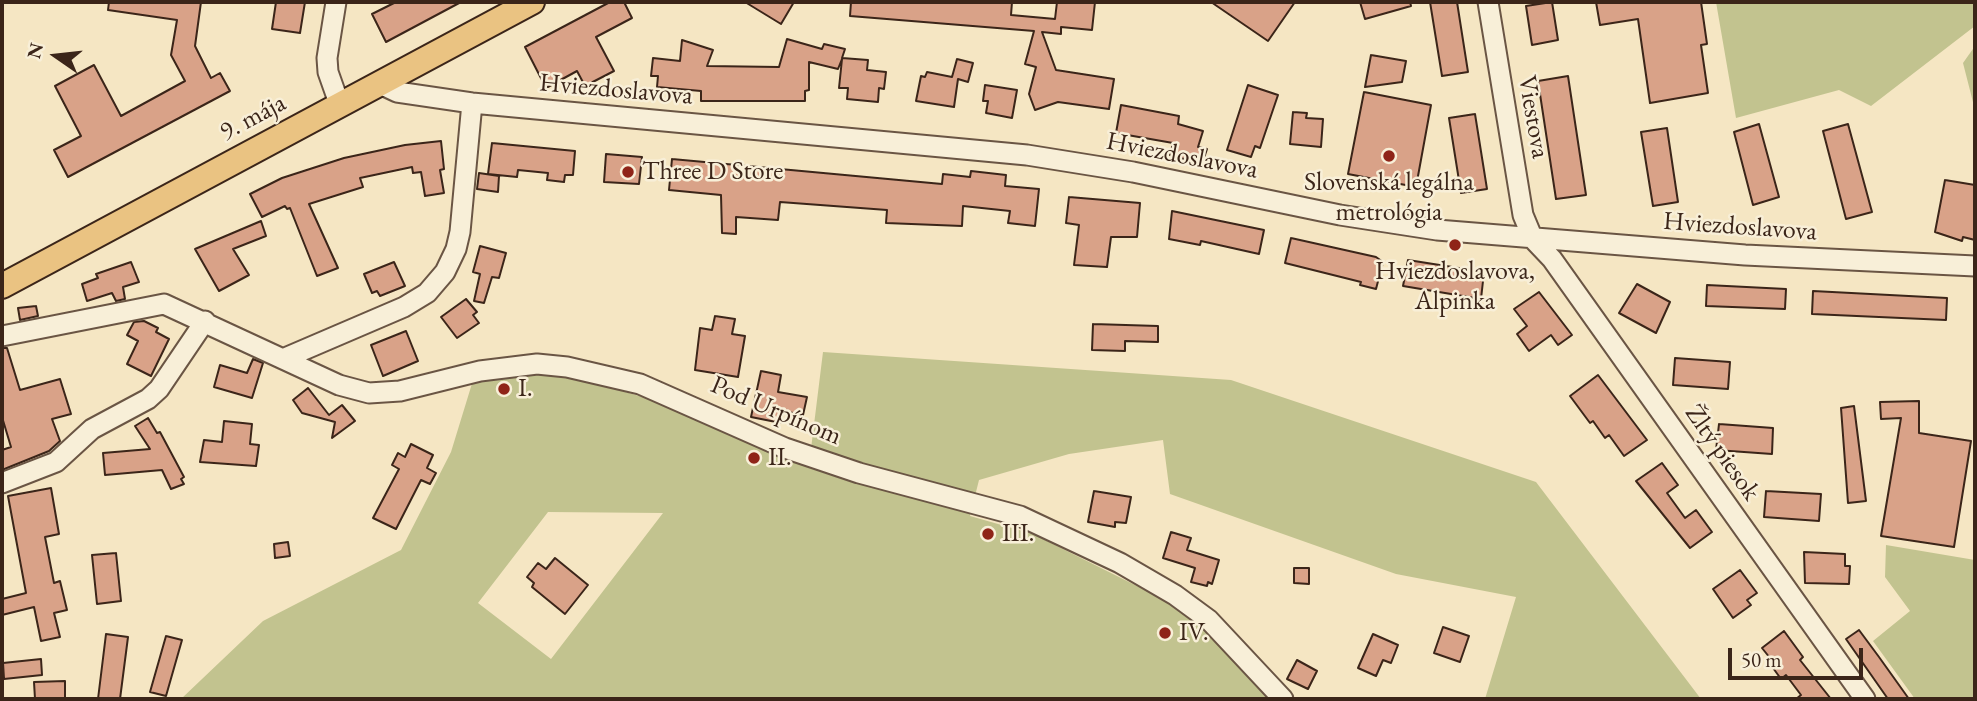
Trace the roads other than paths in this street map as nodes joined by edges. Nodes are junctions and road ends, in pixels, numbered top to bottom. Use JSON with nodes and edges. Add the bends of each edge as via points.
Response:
{"nodes":[{"id":1,"x":335,"y":2,"type":"edge"},
{"id":2,"x":532,"y":2,"type":"edge"},
{"id":3,"x":1488,"y":2,"type":"edge"},
{"id":4,"x":380,"y":83,"type":"junction"},
{"id":5,"x":472,"y":103,"type":"junction"},
{"id":6,"x":340,"y":106,"type":"junction"},
{"id":7,"x":1533,"y":239,"type":"junction"},
{"id":8,"x":1975,"y":265,"type":"edge"},
{"id":9,"x":2,"y":286,"type":"edge"},
{"id":10,"x":205,"y":321,"type":"junction"},
{"id":11,"x":2,"y":336,"type":"edge"},
{"id":12,"x":285,"y":358,"type":"junction"},
{"id":13,"x":2,"y":483,"type":"edge"},
{"id":14,"x":1283,"y":699,"type":"edge"},
{"id":15,"x":1865,"y":699,"type":"edge"}],
"edges":[{"from":1,"to":6,"type":"street","via":[[327,58]]},
{"from":2,"to":4,"type":"main road","name":"9. mája"},
{"from":3,"to":7,"type":"street","name":"Viestova","via":[[1523,215]]},
{"from":4,"to":5,"type":"street","name":"Hviezdoslavova","via":[[397,92]]},
{"from":4,"to":6,"type":"main road","name":"9. mája"},
{"from":5,"to":7,"type":"street","name":"Hviezdoslavova","via":[[1027,155],[1156,176],[1340,215]]},
{"from":5,"to":12,"type":"street","via":[[460,232],[445,272],[427,293],[404,307]]},
{"from":6,"to":9,"type":"main road","name":"9. mája"},
{"from":7,"to":8,"type":"street","name":"Hviezdoslavova","via":[[1745,255]]},
{"from":7,"to":15,"type":"street","name":"Žltý piesok","via":[[1552,259]]},
{"from":10,"to":11,"type":"street","name":"Pod Urpínom","via":[[174,306],[153,304]]},
{"from":10,"to":12,"type":"street","name":"Pod Urpínom"},
{"from":10,"to":13,"type":"street","via":[[148,399],[92,429],[56,462]]},
{"from":12,"to":14,"type":"street","name":"Pod Urpínom","via":[[340,385],[369,393],[537,364],[653,388],[785,448],[1020,516],[1120,563],[1209,621]]}]}
